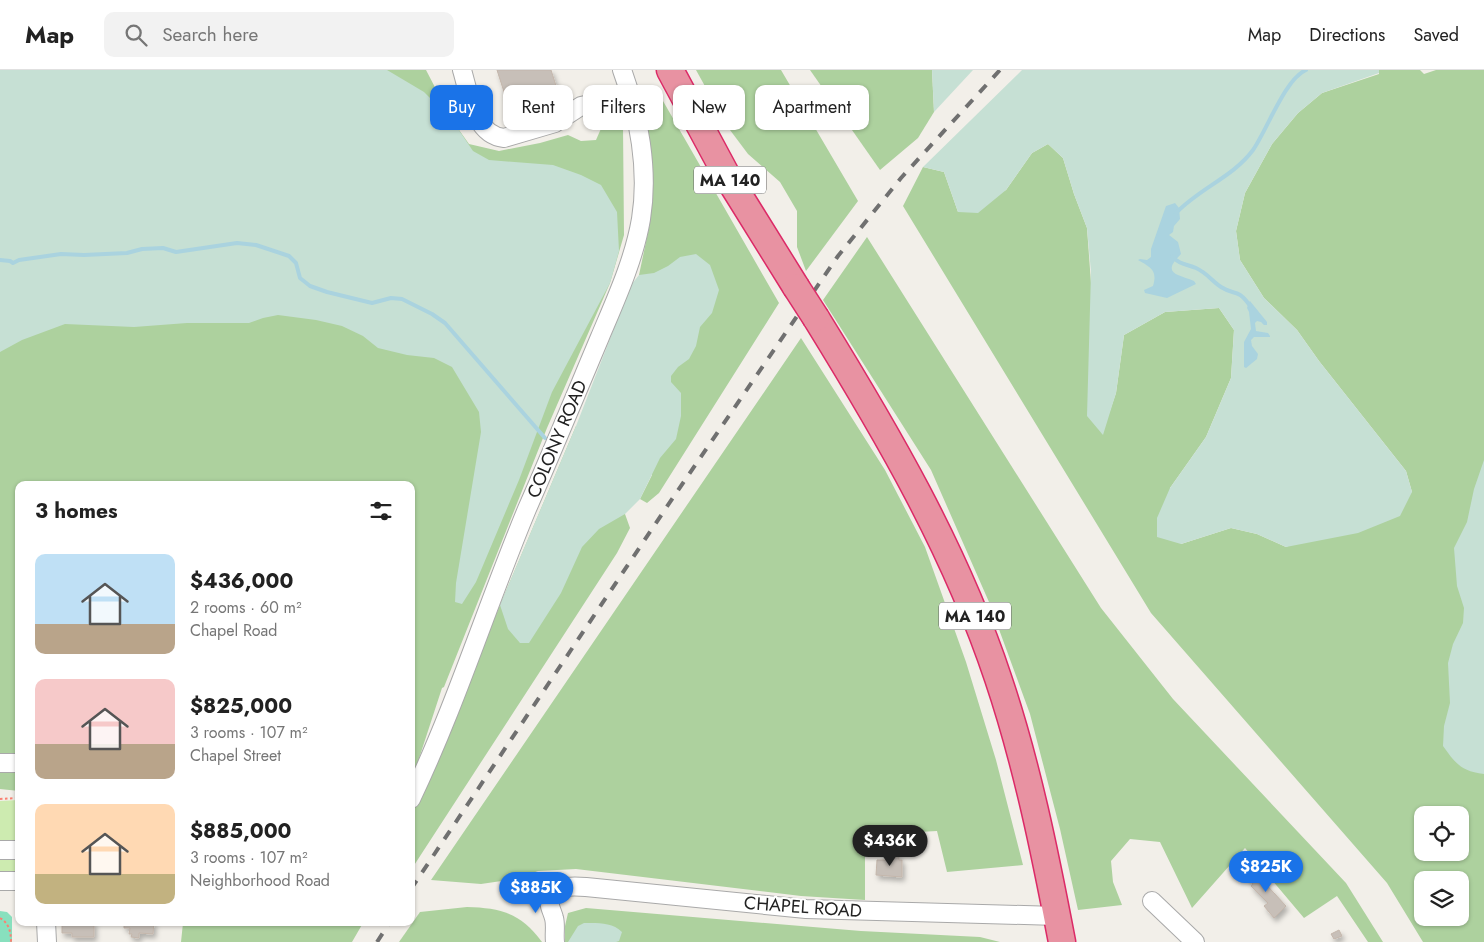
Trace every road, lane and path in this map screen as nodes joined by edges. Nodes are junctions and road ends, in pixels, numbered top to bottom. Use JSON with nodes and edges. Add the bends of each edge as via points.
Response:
{"nodes":[{"id":1,"x":462,"y":70,"type":"edge"},
{"id":2,"x":622,"y":70,"type":"edge"},
{"id":3,"x":670,"y":70,"type":"edge"},
{"id":4,"x":627,"y":85,"type":"edge"},
{"id":5,"x":583,"y":106,"type":"edge"},
{"id":6,"x":638,"y":130,"type":"edge"},
{"id":7,"x":0,"y":763,"type":"edge"},
{"id":8,"x":15,"y":763,"type":"edge"},
{"id":9,"x":415,"y":790,"type":"edge"},
{"id":10,"x":15,"y":798,"type":"edge"},
{"id":11,"x":0,"y":799,"type":"edge"},
{"id":12,"x":0,"y":850,"type":"edge"},
{"id":13,"x":15,"y":850,"type":"edge"},
{"id":14,"x":0,"y":881,"type":"edge"},
{"id":15,"x":15,"y":881,"type":"edge"},
{"id":16,"x":1152,"y":901,"type":"dead end"},
{"id":17,"x":1057,"y":916,"type":"junction"},
{"id":18,"x":0,"y":918,"type":"edge"},
{"id":19,"x":46,"y":926,"type":"edge"},
{"id":20,"x":11,"y":942,"type":"edge"},
{"id":21,"x":47,"y":942,"type":"edge"},
{"id":22,"x":554,"y":942,"type":"edge"},
{"id":23,"x":1062,"y":942,"type":"edge"},
{"id":24,"x":1195,"y":942,"type":"edge"}],
"edges":[{"from":1,"to":5,"type":"street","via":[[476,115],[486,130],[497,137],[504,138],[556,123]]},
{"from":2,"to":4,"type":"street","name":"COLONY ROAD"},
{"from":3,"to":17,"type":"highway","number":"MA 140","bridge":true,"via":[[727,176],[865,397],[944,545],[979,626],[1019,745]]},
{"from":6,"to":9,"type":"street","name":"COLONY ROAD","via":[[644,186],[634,251]]},
{"from":7,"to":8,"type":"street"},
{"from":10,"to":11,"type":"path"},
{"from":12,"to":13,"type":"street"},
{"from":14,"to":15,"type":"street"},
{"from":16,"to":24,"type":"street"},
{"from":17,"to":22,"type":"street","name":"CHAPEL ROAD","via":[[806,909],[568,886],[552,894]]},
{"from":17,"to":23,"type":"highway","number":"MA 140"},
{"from":18,"to":20,"type":"path","via":[[8,924]]},
{"from":19,"to":21,"type":"street"}]}
